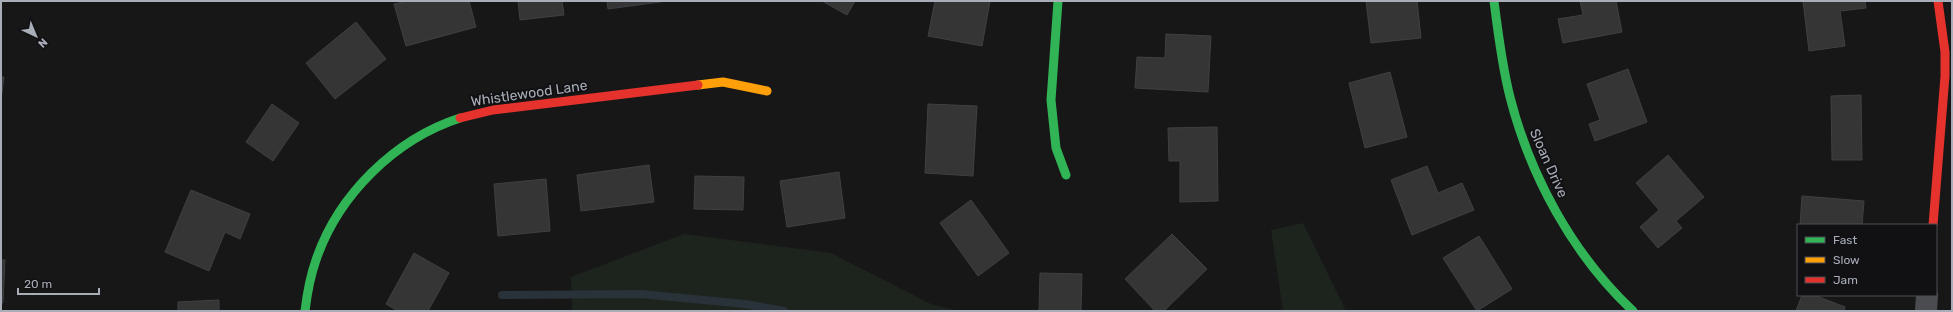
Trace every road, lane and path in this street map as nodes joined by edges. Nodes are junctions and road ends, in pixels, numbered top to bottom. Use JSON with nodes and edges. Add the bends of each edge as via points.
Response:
{"nodes":[{"id":1,"x":1058,"y":1,"type":"edge"},
{"id":2,"x":1494,"y":1,"type":"edge"},
{"id":3,"x":1938,"y":1,"type":"edge"},
{"id":4,"x":767,"y":91,"type":"dead end"},
{"id":5,"x":1066,"y":175,"type":"dead end"},
{"id":6,"x":1933,"y":224,"type":"edge"},
{"id":7,"x":1927,"y":296,"type":"edge"},
{"id":8,"x":305,"y":311,"type":"edge"},
{"id":9,"x":1633,"y":311,"type":"edge"},
{"id":10,"x":1926,"y":311,"type":"edge"}],
"edges":[{"from":1,"to":5,"type":"street","via":[[1051,100],[1056,148]]},
{"from":2,"to":9,"type":"street","name":"Sloan Drive","via":[[1503,68],[1510,96],[1519,130],[1542,188],[1572,240]]},
{"from":3,"to":6,"type":"street","via":[[1945,52],[1945,76]]},
{"from":4,"to":8,"type":"street","name":"Whistlewood Lane","via":[[723,82],[493,110],[471,114],[430,130],[395,152],[362,182],[335,217],[317,254],[306,296]]},
{"from":7,"to":10,"type":"street"}]}
